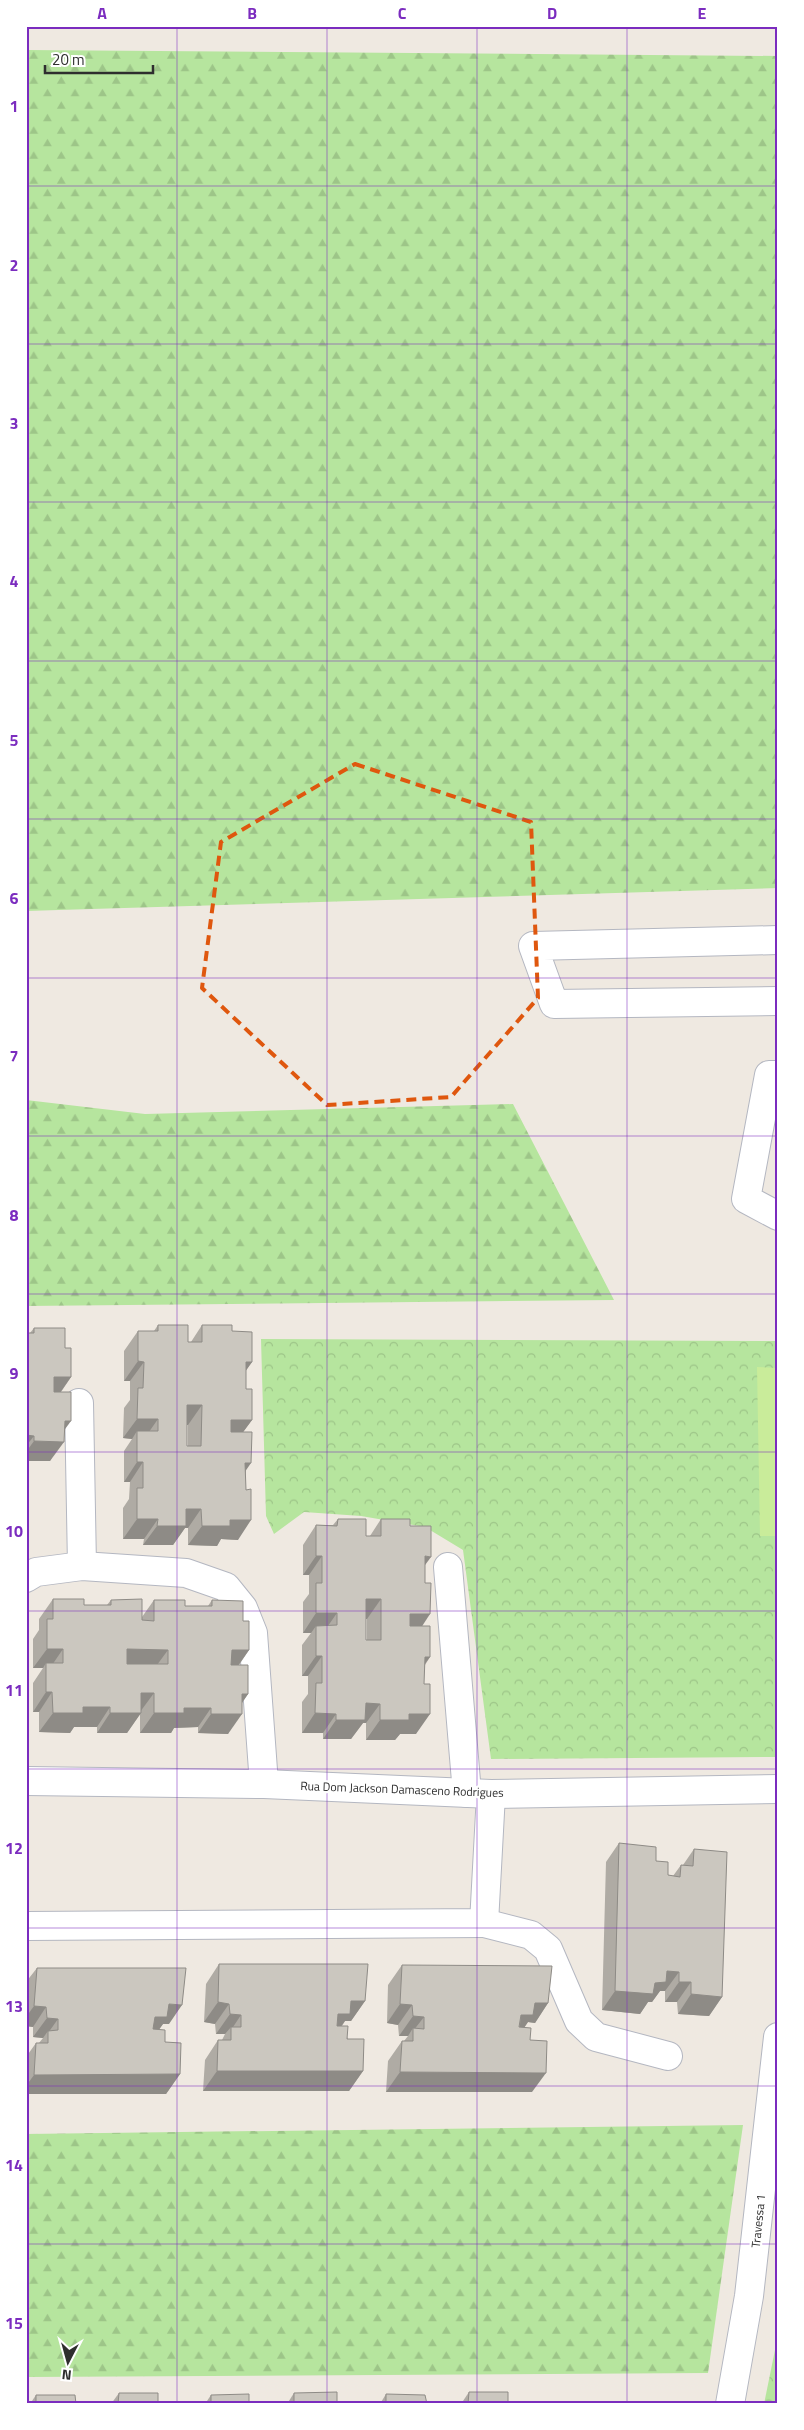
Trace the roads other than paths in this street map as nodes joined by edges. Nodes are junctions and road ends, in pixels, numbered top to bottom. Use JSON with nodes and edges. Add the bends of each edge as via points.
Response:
{"nodes":[{"id":1,"x":778,"y":940,"type":"edge"},
{"id":2,"x":778,"y":1001,"type":"edge"},
{"id":3,"x":778,"y":1075,"type":"edge"},
{"id":4,"x":778,"y":1216,"type":"edge"},
{"id":5,"x":79,"y":1403,"type":"dead end"},
{"id":6,"x":82,"y":1566,"type":"junction"},
{"id":7,"x":448,"y":1567,"type":"dead end"},
{"id":8,"x":26,"y":1578,"type":"edge"},
{"id":9,"x":26,"y":1781,"type":"edge"},
{"id":10,"x":264,"y":1784,"type":"junction"},
{"id":11,"x":778,"y":1789,"type":"edge"},
{"id":12,"x":479,"y":1793,"type":"junction"},
{"id":13,"x":484,"y":1923,"type":"junction"},
{"id":14,"x":26,"y":1926,"type":"edge"},
{"id":15,"x":778,"y":2037,"type":"edge"},
{"id":16,"x":668,"y":2056,"type":"dead end"},
{"id":17,"x":730,"y":2404,"type":"edge"}],
"edges":[{"from":1,"to":2,"type":"street","via":[[533,946],[554,1004]]},
{"from":3,"to":4,"type":"street","via":[[769,1076],[746,1199]]},
{"from":5,"to":6,"type":"street"},
{"from":6,"to":8,"type":"street","via":[[36,1572]]},
{"from":6,"to":10,"type":"street","via":[[186,1573],[226,1587],[243,1608],[253,1633]]},
{"from":7,"to":12,"type":"street"},
{"from":9,"to":10,"type":"street","name":"Rua Dom Jackson Damasceno Rodrigues"},
{"from":10,"to":12,"type":"street","name":"Rua Dom Jackson Damasceno Rodrigues"},
{"from":11,"to":12,"type":"street","name":"Rua Dom Jackson Damasceno Rodrigues"},
{"from":12,"to":13,"type":"street"},
{"from":13,"to":14,"type":"street"},
{"from":13,"to":16,"type":"street","via":[[531,1935],[548,1948],[579,2021],[596,2037]]},
{"from":15,"to":17,"type":"street","name":"Travessa 1","via":[[750,2296]]}]}
